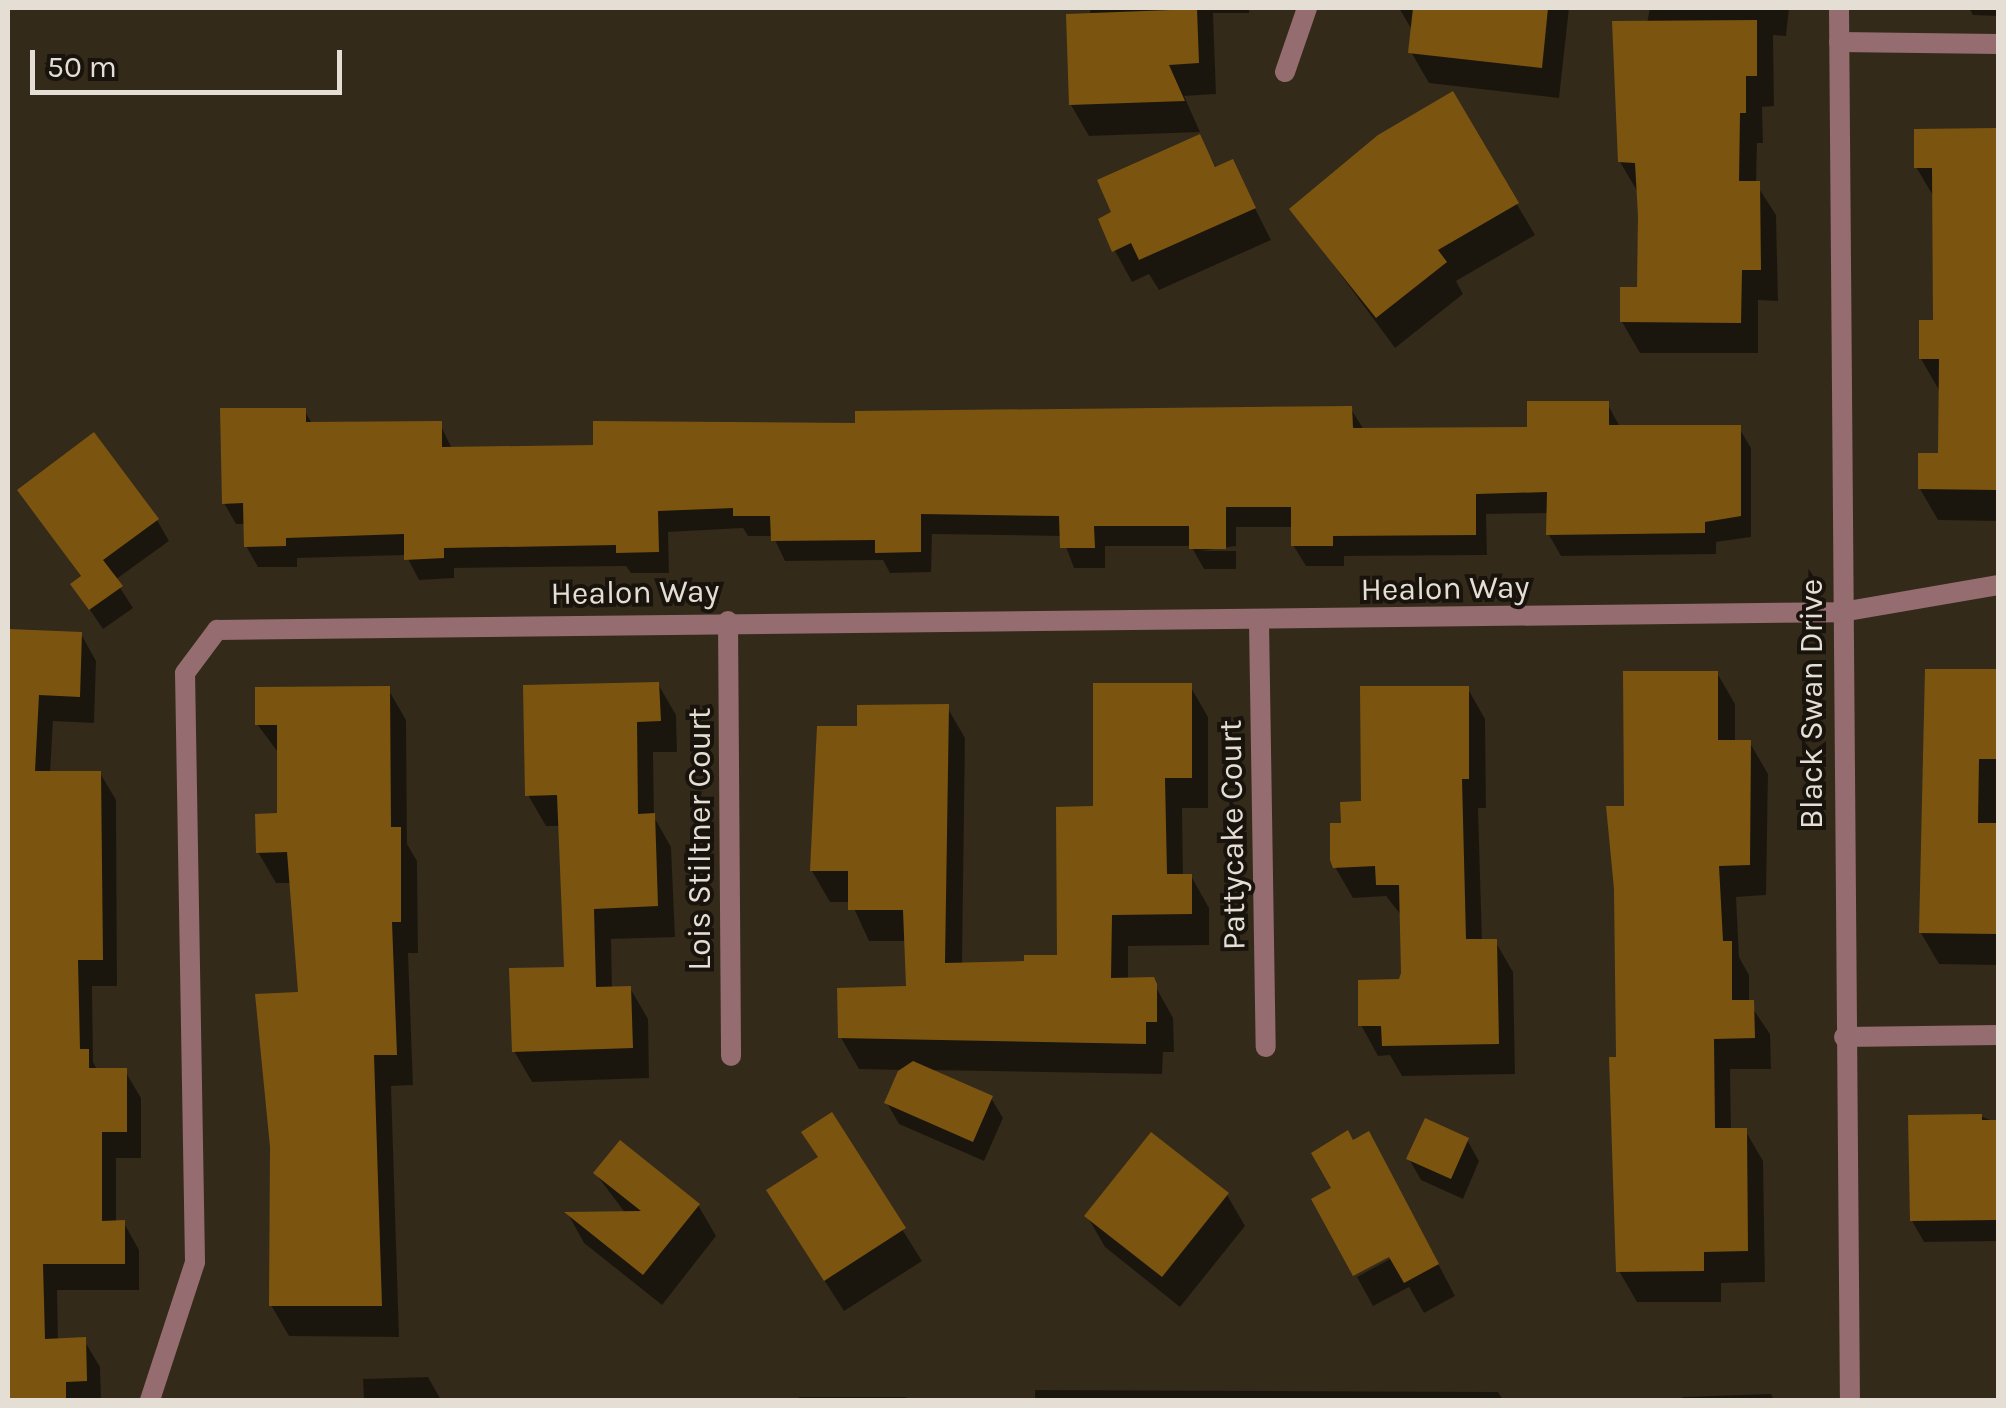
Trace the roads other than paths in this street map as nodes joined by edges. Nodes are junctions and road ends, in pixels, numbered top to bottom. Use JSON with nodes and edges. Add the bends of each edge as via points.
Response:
{"nodes":[{"id":1,"x":1307,"y":8,"type":"edge"},
{"id":2,"x":1839,"y":8,"type":"edge"},
{"id":3,"x":1840,"y":42,"type":"junction"},
{"id":4,"x":1998,"y":44,"type":"edge"},
{"id":5,"x":1285,"y":72,"type":"dead end"},
{"id":6,"x":1998,"y":585,"type":"edge"},
{"id":7,"x":1842,"y":612,"type":"junction"},
{"id":8,"x":728,"y":621,"type":"junction"},
{"id":9,"x":1259,"y":622,"type":"junction"},
{"id":10,"x":1998,"y":1035,"type":"edge"},
{"id":11,"x":1844,"y":1037,"type":"junction"},
{"id":12,"x":1266,"y":1047,"type":"dead end"},
{"id":13,"x":731,"y":1056,"type":"dead end"},
{"id":14,"x":150,"y":1400,"type":"edge"},
{"id":15,"x":1850,"y":1400,"type":"edge"}],
"edges":[{"from":1,"to":5,"type":"street"},
{"from":2,"to":3,"type":"street","name":"Black Swan Drive"},
{"from":3,"to":4,"type":"street"},
{"from":3,"to":7,"type":"street","name":"Black Swan Drive"},
{"from":6,"to":7,"type":"street","name":"Healon Way"},
{"from":7,"to":9,"type":"street","name":"Healon Way"},
{"from":7,"to":11,"type":"street","name":"Black Swan Drive"},
{"from":8,"to":9,"type":"street","name":"Healon Way"},
{"from":8,"to":13,"type":"street","name":"Lois Stiltner Court"},
{"from":8,"to":14,"type":"street","name":"Healon Way","via":[[216,630],[184,673],[195,1262]]},
{"from":9,"to":12,"type":"street","name":"Pattycake Court"},
{"from":10,"to":11,"type":"street"},
{"from":11,"to":15,"type":"street","name":"Black Swan Drive"}]}
